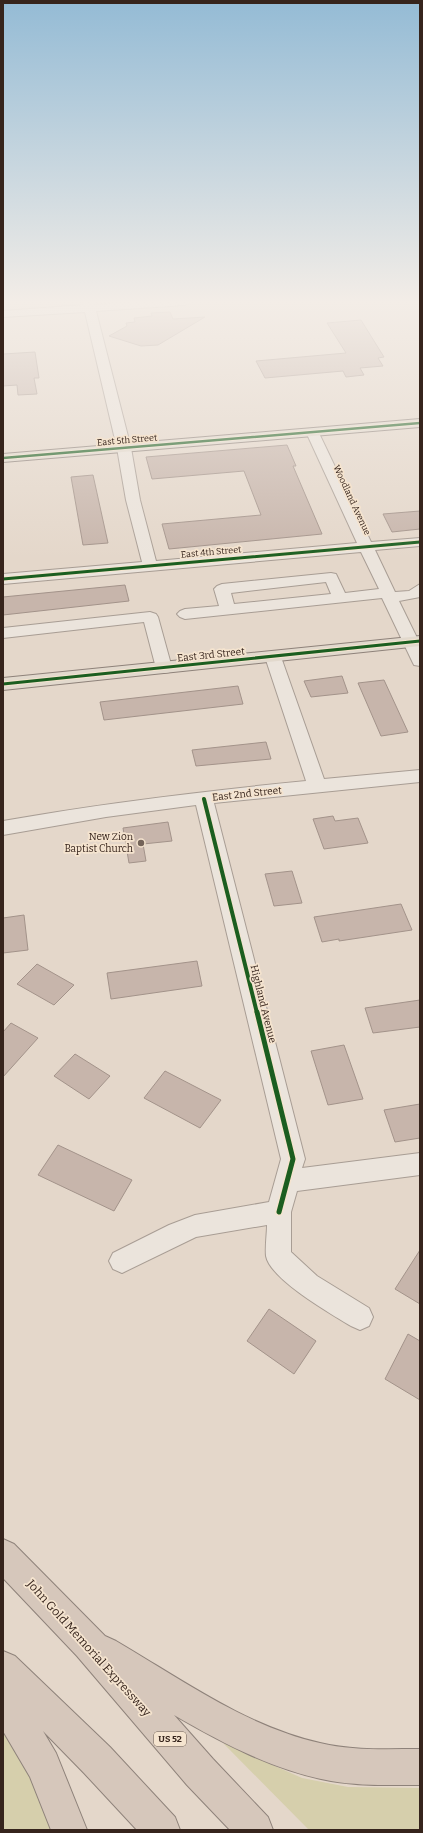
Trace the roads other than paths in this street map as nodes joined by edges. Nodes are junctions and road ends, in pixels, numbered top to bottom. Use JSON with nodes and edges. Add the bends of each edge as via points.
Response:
{"nodes":[{"id":1,"x":109,"y":388,"type":"edge"},
{"id":2,"x":420,"y":423,"type":"edge"},
{"id":3,"x":312,"y":432,"type":"junction"},
{"id":4,"x":124,"y":448,"type":"junction"},
{"id":5,"x":3,"y":458,"type":"edge"},
{"id":6,"x":420,"y":542,"type":"edge"},
{"id":7,"x":365,"y":546,"type":"junction"},
{"id":8,"x":150,"y":565,"type":"junction"},
{"id":9,"x":3,"y":580,"type":"edge"},
{"id":10,"x":420,"y":589,"type":"edge"},
{"id":11,"x":388,"y":595,"type":"junction"},
{"id":12,"x":340,"y":598,"type":"junction"},
{"id":13,"x":228,"y":609,"type":"junction"},
{"id":14,"x":185,"y":614,"type":"dead end"},
{"id":15,"x":3,"y":633,"type":"edge"},
{"id":16,"x":416,"y":642,"type":"edge"},
{"id":17,"x":273,"y":657,"type":"junction"},
{"id":18,"x":420,"y":661,"type":"edge"},
{"id":19,"x":164,"y":668,"type":"junction"},
{"id":20,"x":3,"y":684,"type":"edge"},
{"id":21,"x":420,"y":776,"type":"edge"},
{"id":22,"x":317,"y":786,"type":"junction"},
{"id":23,"x":204,"y":799,"type":"junction"},
{"id":24,"x":3,"y":828,"type":"edge"},
{"id":25,"x":420,"y":1164,"type":"edge"},
{"id":26,"x":287,"y":1181,"type":"junction"},
{"id":27,"x":279,"y":1212,"type":"junction"},
{"id":28,"x":122,"y":1261,"type":"dead end"},
{"id":29,"x":360,"y":1316,"type":"dead end"},
{"id":30,"x":3,"y":1555,"type":"edge"},
{"id":31,"x":89,"y":1644,"type":"junction"},
{"id":32,"x":3,"y":1668,"type":"edge"},
{"id":33,"x":3,"y":1697,"type":"edge"},
{"id":34,"x":420,"y":1767,"type":"edge"},
{"id":35,"x":69,"y":1830,"type":"edge"},
{"id":36,"x":162,"y":1830,"type":"edge"},
{"id":37,"x":256,"y":1830,"type":"edge"}],
"edges":[{"from":1,"to":4,"type":"street"},
{"from":2,"to":3,"type":"main road","name":"East 5th Street"},
{"from":3,"to":4,"type":"main road","name":"East 5th Street"},
{"from":3,"to":7,"type":"street","name":"Woodland Avenue"},
{"from":4,"to":5,"type":"main road","name":"East 5th Street"},
{"from":4,"to":8,"type":"street","via":[[133,500]]},
{"from":6,"to":7,"type":"street","name":"East 4th Street"},
{"from":7,"to":8,"type":"street","name":"East 4th Street"},
{"from":7,"to":11,"type":"street","name":"Woodland Avenue"},
{"from":8,"to":9,"type":"street","name":"East 4th Street"},
{"from":10,"to":11,"type":"street","via":[[411,595]]},
{"from":11,"to":12,"type":"street"},
{"from":11,"to":16,"type":"street","name":"Woodland Avenue"},
{"from":12,"to":13,"type":"street"},
{"from":12,"to":13,"type":"street","via":[[331,578],[222,589]]},
{"from":13,"to":14,"type":"street"},
{"from":15,"to":19,"type":"street","via":[[150,617]]},
{"from":16,"to":17,"type":"main road","name":"East 3rd Street"},
{"from":16,"to":18,"type":"street","name":"Woodland Avenue"},
{"from":17,"to":19,"type":"main road","name":"East 3rd Street"},
{"from":17,"to":22,"type":"street"},
{"from":19,"to":20,"type":"main road","name":"East 3rd Street"},
{"from":21,"to":22,"type":"street","name":"East 2nd Street"},
{"from":22,"to":23,"type":"street","name":"East 2nd Street"},
{"from":23,"to":24,"type":"street","name":"East 2nd Street","via":[[57,817]]},
{"from":23,"to":26,"type":"street","name":"Highland Avenue","via":[[293,1159]]},
{"from":25,"to":26,"type":"street"},
{"from":26,"to":27,"type":"street","name":"Highland Avenue"},
{"from":27,"to":28,"type":"street","via":[[195,1226]]},
{"from":27,"to":29,"type":"street","name":"Highland Avenue","via":[[279,1257],[308,1285]]},
{"from":30,"to":31,"type":"highway","name":"John Gold Memorial Expressway","number":"US 52"},
{"from":31,"to":34,"type":"highway","via":[[235,1730],[278,1749],[320,1761],[362,1766]]},
{"from":31,"to":37,"type":"highway","name":"John Gold Memorial Expressway","number":"US 52","via":[[200,1772]]},
{"from":32,"to":36,"type":"highway","via":[[97,1760]]},
{"from":33,"to":35,"type":"highway","via":[[43,1766]]}]}
